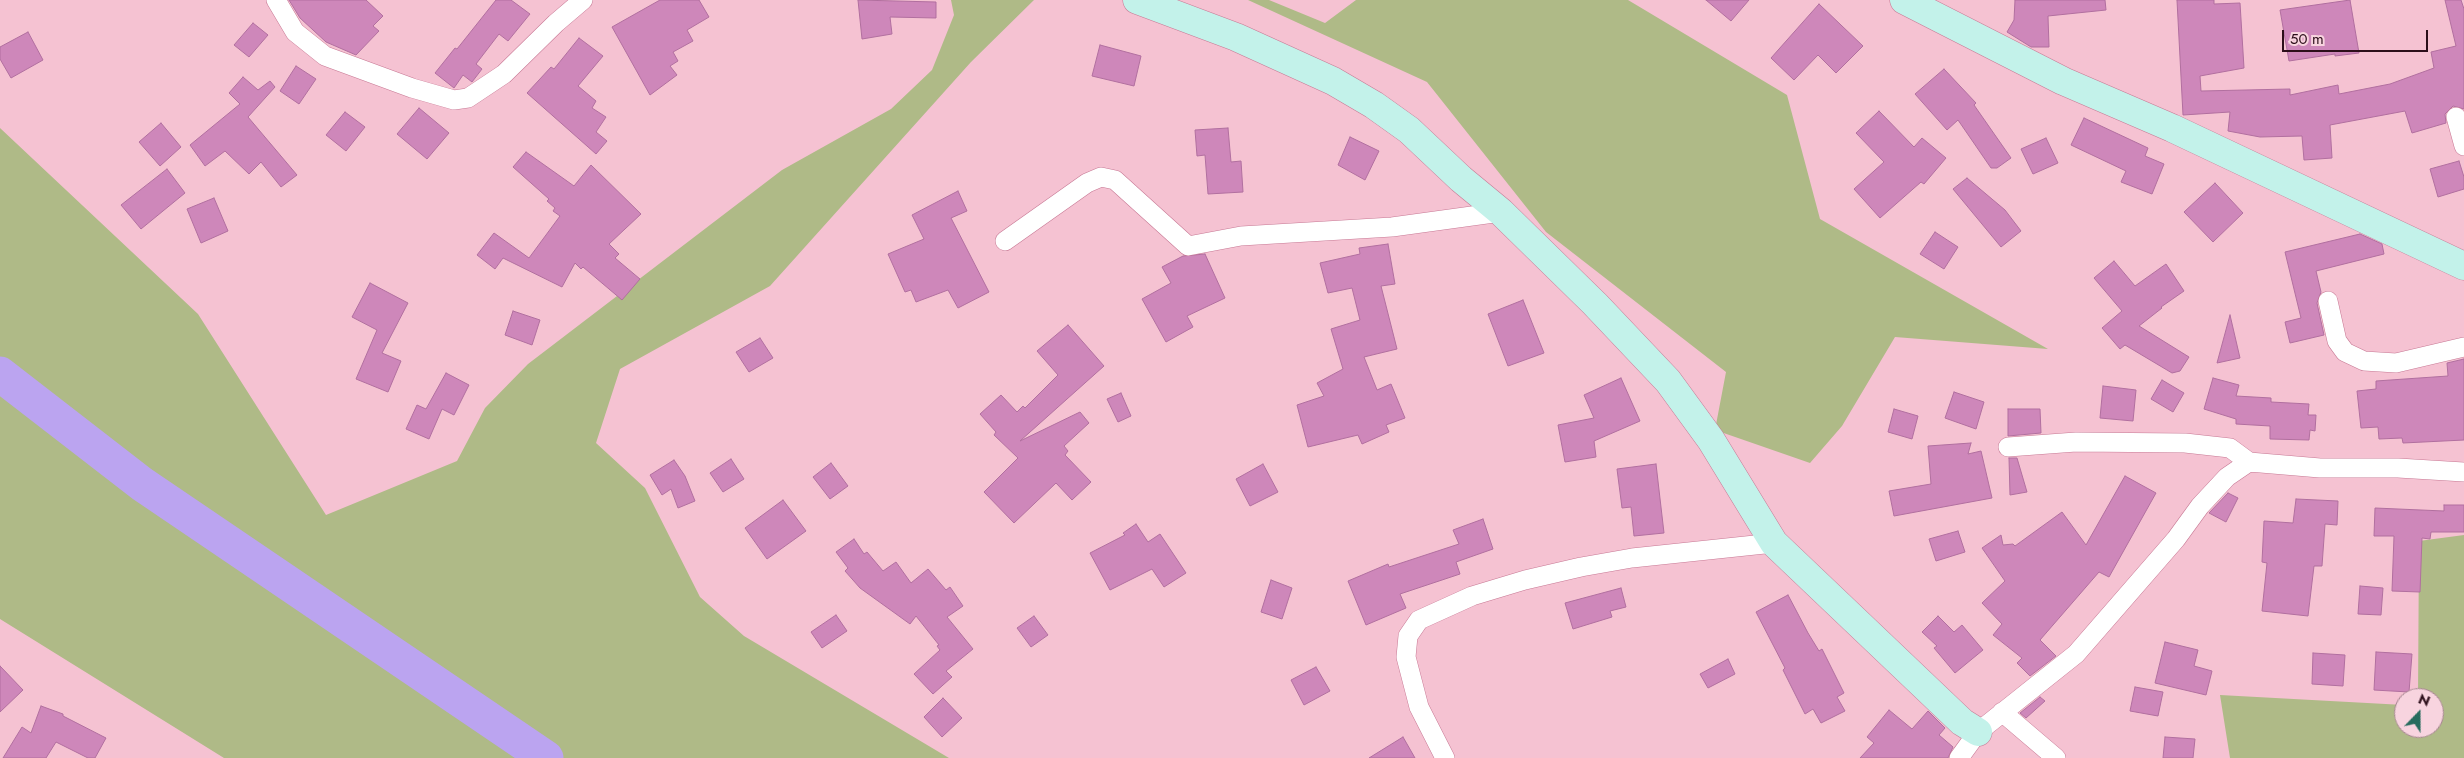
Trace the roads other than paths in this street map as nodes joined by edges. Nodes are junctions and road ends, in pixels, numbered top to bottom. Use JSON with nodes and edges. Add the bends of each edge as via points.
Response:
{"nodes":[{"id":1,"x":276,"y":0,"type":"edge"},
{"id":2,"x":583,"y":0,"type":"edge"},
{"id":3,"x":1137,"y":0,"type":"edge"},
{"id":4,"x":1904,"y":0,"type":"edge"},
{"id":5,"x":2456,"y":117,"type":"dead end"},
{"id":6,"x":2464,"y":146,"type":"edge"},
{"id":7,"x":1501,"y":212,"type":"junction"},
{"id":8,"x":1005,"y":241,"type":"dead end"},
{"id":9,"x":2464,"y":266,"type":"edge"},
{"id":10,"x":2328,"y":301,"type":"dead end"},
{"id":11,"x":2464,"y":347,"type":"edge"},
{"id":12,"x":2008,"y":447,"type":"dead end"},
{"id":13,"x":2249,"y":462,"type":"junction"},
{"id":14,"x":2464,"y":472,"type":"edge"},
{"id":15,"x":1774,"y":543,"type":"junction"},
{"id":16,"x":2002,"y":712,"type":"junction"},
{"id":17,"x":1978,"y":732,"type":"junction"},
{"id":18,"x":1445,"y":758,"type":"edge"},
{"id":19,"x":1959,"y":758,"type":"edge"},
{"id":20,"x":2056,"y":758,"type":"edge"}],
"edges":[{"from":1,"to":2,"type":"street","via":[[295,32],[325,56],[454,100],[468,98],[504,74]]},
{"from":3,"to":7,"type":"street","via":[[1236,37],[1333,81],[1409,130]]},
{"from":4,"to":9,"type":"street","via":[[2063,81],[2172,128]]},
{"from":5,"to":6,"type":"street"},
{"from":7,"to":8,"type":"street","via":[[1392,227],[1242,236],[1188,246],[1115,180],[1101,177],[1087,183]]},
{"from":7,"to":15,"type":"street","via":[[1668,381],[1710,440]]},
{"from":10,"to":11,"type":"street","via":[[2337,341],[2345,352],[2364,361],[2396,363]]},
{"from":12,"to":13,"type":"street","via":[[2076,442],[2184,443],[2230,448]]},
{"from":13,"to":14,"type":"street","via":[[2320,468]]},
{"from":13,"to":16,"type":"street","via":[[2227,477],[2200,506],[2176,539],[2076,654]]},
{"from":15,"to":17,"type":"street","via":[[1962,722]]},
{"from":15,"to":18,"type":"street","via":[[1632,558],[1581,567],[1472,596],[1419,620],[1408,636],[1406,658],[1419,707]]},
{"from":16,"to":17,"type":"street"},
{"from":16,"to":20,"type":"street"},
{"from":17,"to":19,"type":"street"}]}
